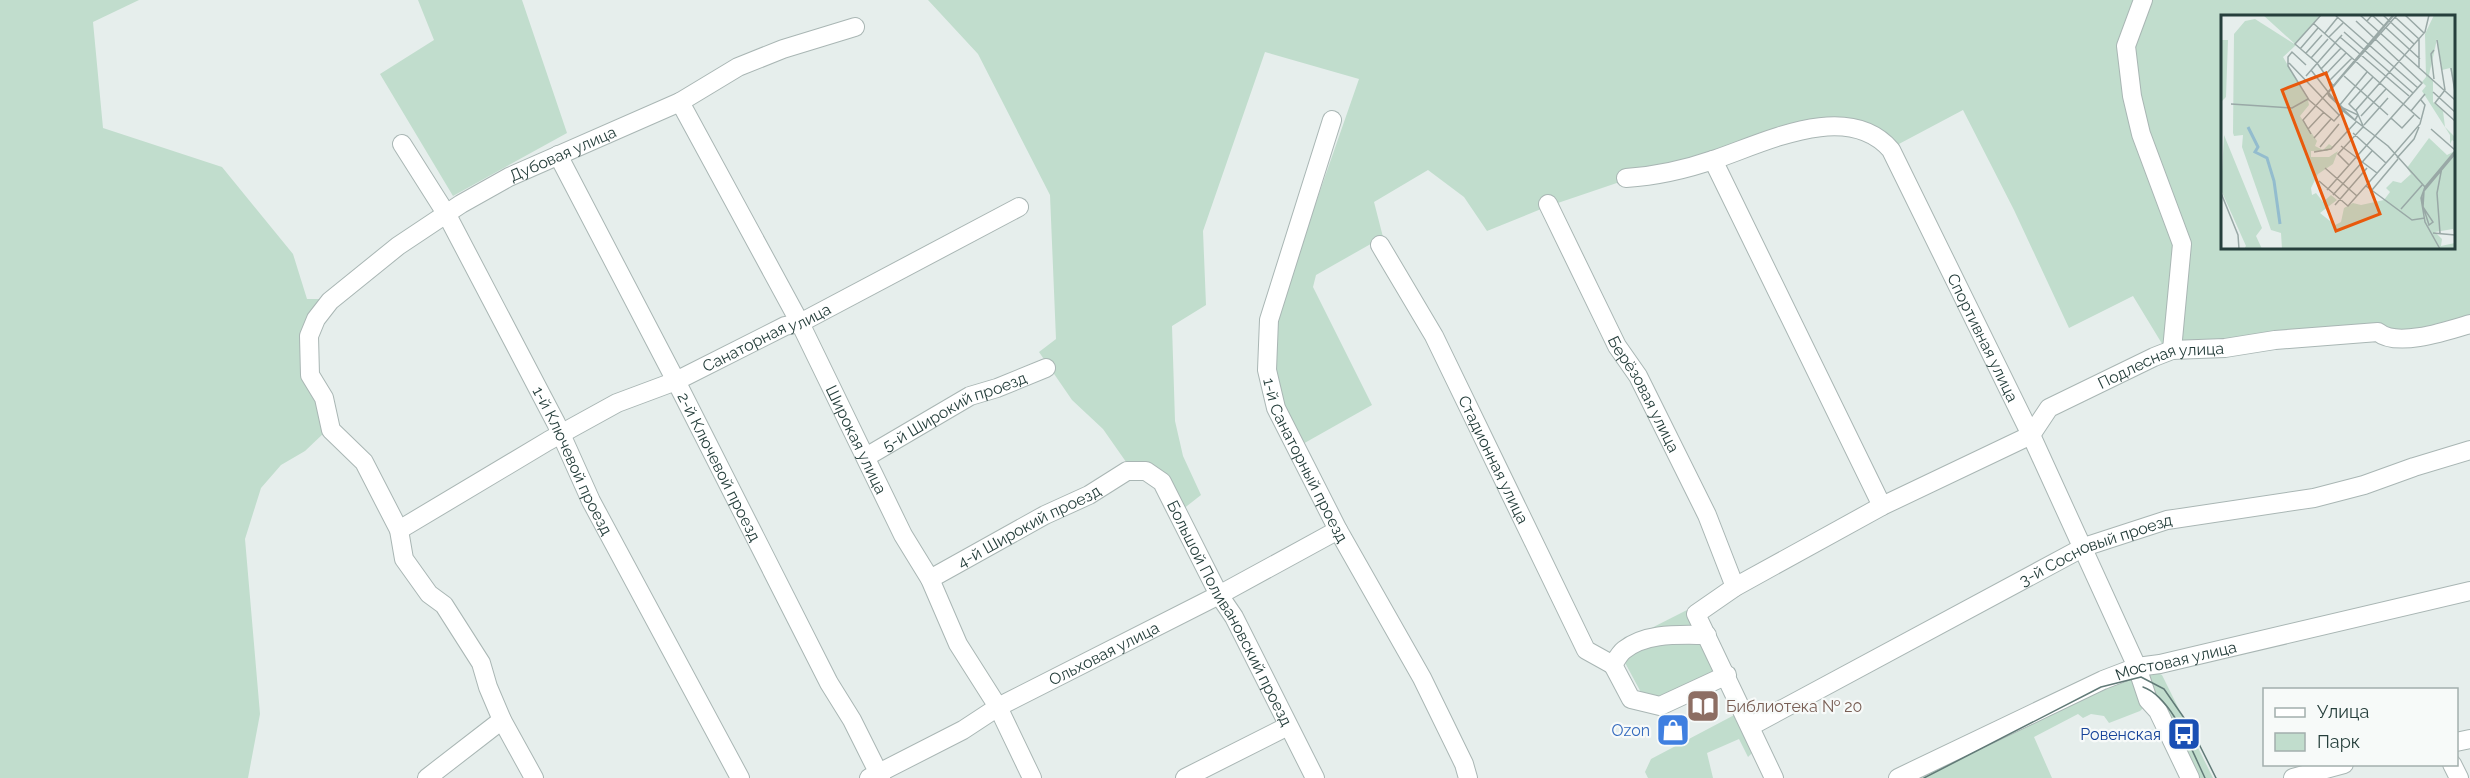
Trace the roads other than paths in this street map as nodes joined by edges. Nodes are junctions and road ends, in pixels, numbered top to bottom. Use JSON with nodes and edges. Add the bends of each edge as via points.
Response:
{"nodes":[{"id":1,"x":2143,"y":0,"type":"edge"},
{"id":2,"x":855,"y":27,"type":"dead end"},
{"id":3,"x":680,"y":102,"type":"junction"},
{"id":4,"x":1332,"y":120,"type":"dead end"},
{"id":5,"x":402,"y":144,"type":"dead end"},
{"id":6,"x":558,"y":155,"type":"junction"},
{"id":7,"x":1713,"y":160,"type":"junction"},
{"id":8,"x":1626,"y":178,"type":"dead end"},
{"id":9,"x":1548,"y":204,"type":"dead end"},
{"id":10,"x":1019,"y":207,"type":"dead end"},
{"id":11,"x":447,"y":215,"type":"junction"},
{"id":12,"x":1380,"y":245,"type":"dead end"},
{"id":13,"x":800,"y":323,"type":"junction"},
{"id":14,"x":2470,"y":324,"type":"edge"},
{"id":15,"x":2172,"y":350,"type":"junction"},
{"id":16,"x":1046,"y":368,"type":"dead end"},
{"id":17,"x":676,"y":381,"type":"junction"},
{"id":18,"x":561,"y":435,"type":"junction"},
{"id":19,"x":2031,"y":435,"type":"junction"},
{"id":20,"x":2470,"y":450,"type":"edge"},
{"id":21,"x":866,"y":457,"type":"junction"},
{"id":22,"x":1127,"y":471,"type":"joint"},
{"id":23,"x":1882,"y":506,"type":"junction"},
{"id":24,"x":399,"y":530,"type":"junction"},
{"id":25,"x":1338,"y":530,"type":"junction"},
{"id":26,"x":2084,"y":547,"type":"junction"},
{"id":27,"x":930,"y":579,"type":"junction"},
{"id":28,"x":1735,"y":587,"type":"junction"},
{"id":29,"x":2470,"y":591,"type":"edge"},
{"id":30,"x":1219,"y":595,"type":"junction"},
{"id":31,"x":1707,"y":635,"type":"junction"},
{"id":32,"x":1613,"y":665,"type":"junction"},
{"id":33,"x":2138,"y":667,"type":"junction"},
{"id":34,"x":1727,"y":675,"type":"junction"},
{"id":35,"x":998,"y":707,"type":"junction"},
{"id":36,"x":502,"y":720,"type":"junction"},
{"id":37,"x":1288,"y":726,"type":"junction"},
{"id":38,"x":1751,"y":726,"type":"junction"},
{"id":39,"x":2334,"y":770,"type":"edge"},
{"id":40,"x":876,"y":776,"type":"edge"},
{"id":41,"x":427,"y":778,"type":"edge"},
{"id":42,"x":534,"y":778,"type":"edge"},
{"id":43,"x":740,"y":778,"type":"edge"},
{"id":44,"x":1032,"y":778,"type":"edge"},
{"id":45,"x":1185,"y":778,"type":"edge"},
{"id":46,"x":1315,"y":778,"type":"edge"},
{"id":47,"x":1468,"y":778,"type":"edge"},
{"id":48,"x":1774,"y":778,"type":"edge"},
{"id":49,"x":1898,"y":778,"type":"edge"},
{"id":50,"x":2190,"y":778,"type":"edge"},
{"id":51,"x":2293,"y":778,"type":"edge"}],
"edges":[{"from":1,"to":15,"type":"street","via":[[2126,46],[2141,134],[2182,244]]},
{"from":2,"to":3,"type":"street","name":"Дубовая улица","via":[[738,67]]},
{"from":3,"to":6,"type":"street","name":"Дубовая улица"},
{"from":3,"to":13,"type":"street","name":"Широкая улица"},
{"from":4,"to":25,"type":"street","name":"1-й Санаторный проезд","via":[[1269,320],[1267,370],[1276,408]]},
{"from":5,"to":11,"type":"street","name":"1-й Ключевой проезд"},
{"from":6,"to":11,"type":"street","name":"Дубовая улица","via":[[509,177]]},
{"from":6,"to":17,"type":"street","name":"2-й Ключевой проезд"},
{"from":7,"to":8,"type":"street","name":"Спортивная улица","via":[[1652,176]]},
{"from":7,"to":19,"type":"street","name":"Спортивная улица","via":[[1800,129],[1838,126],[1869,132],[1882,139],[1891,150]]},
{"from":7,"to":23,"type":"street"},
{"from":9,"to":28,"type":"street","name":"Берёзовая улица","via":[[1617,346],[1638,376],[1707,515]]},
{"from":10,"to":13,"type":"street","name":"Санаторная улица"},
{"from":11,"to":18,"type":"street","name":"1-й Ключевой проезд"},
{"from":11,"to":24,"type":"street","name":"Дубовая улица","via":[[398,246],[330,301],[309,336],[310,375],[324,398],[331,430],[364,462]]},
{"from":12,"to":32,"type":"street","name":"Стадионная улица","via":[[1434,336],[1586,651]]},
{"from":13,"to":17,"type":"street","name":"Санаторная улица","via":[[785,326]]},
{"from":13,"to":21,"type":"street","name":"Широкая улица"},
{"from":14,"to":15,"type":"street","name":"Подлесная улица","via":[[2406,338],[2388,338],[2378,332]]},
{"from":15,"to":19,"type":"street","name":"Подлесная улица","via":[[2049,408]]},
{"from":16,"to":21,"type":"street","name":"5-й Широкий проезд","via":[[970,396]]},
{"from":17,"to":18,"type":"street","name":"Санаторная улица","via":[[617,403]]},
{"from":17,"to":40,"type":"street","name":"2-й Ключевой проезд","via":[[829,683],[852,720]]},
{"from":18,"to":24,"type":"street","name":"Санаторная улица"},
{"from":18,"to":43,"type":"street","name":"1-й Ключевой проезд","via":[[591,501]]},
{"from":19,"to":23,"type":"street"},
{"from":19,"to":26,"type":"street","name":"Спортивная улица"},
{"from":20,"to":26,"type":"street","name":"3-й Сосновый проезд","via":[[2314,498],[2167,520]]},
{"from":21,"to":27,"type":"street","name":"Широкая улица","via":[[903,535]]},
{"from":22,"to":27,"type":"street","name":"4-й Широкий проезд"},
{"from":22,"to":30,"type":"street","name":"Большой Поливановский проезд","via":[[1146,471],[1162,482]]},
{"from":23,"to":28,"type":"street"},
{"from":24,"to":36,"type":"street","via":[[404,559],[429,594],[444,605],[481,663]]},
{"from":25,"to":30,"type":"street","name":"Ольховая улица"},
{"from":25,"to":47,"type":"street","name":"1-й Санаторный проезд","via":[[1422,678]]},
{"from":26,"to":33,"type":"street","name":"Спортивная улица"},
{"from":26,"to":38,"type":"street","name":"3-й Сосновый проезд"},
{"from":27,"to":35,"type":"street","name":"Широкая улица","via":[[958,644]]},
{"from":28,"to":31,"type":"street","via":[[1696,614]]},
{"from":29,"to":33,"type":"street","name":"Мостовая улица"},
{"from":30,"to":35,"type":"street","name":"Ольховая улица"},
{"from":30,"to":37,"type":"street","name":"Большой Поливановский проезд","via":[[1234,617]]},
{"from":31,"to":32,"type":"street","via":[[1649,638],[1624,650]]},
{"from":31,"to":34,"type":"street"},
{"from":32,"to":34,"type":"street","via":[[1631,699],[1660,706]]},
{"from":33,"to":49,"type":"street","name":"Мостовая улица"},
{"from":33,"to":50,"type":"street","name":"Спортивная улица","via":[[2148,700],[2158,711]]},
{"from":34,"to":38,"type":"street"},
{"from":35,"to":40,"type":"street","name":"Ольховая улица"},
{"from":35,"to":44,"type":"street","name":"Широкая улица"},
{"from":36,"to":41,"type":"street"},
{"from":36,"to":42,"type":"street"},
{"from":37,"to":45,"type":"street"},
{"from":37,"to":46,"type":"street","name":"Большой Поливановский проезд"},
{"from":38,"to":48,"type":"street"},
{"from":39,"to":51,"type":"street"}]}
